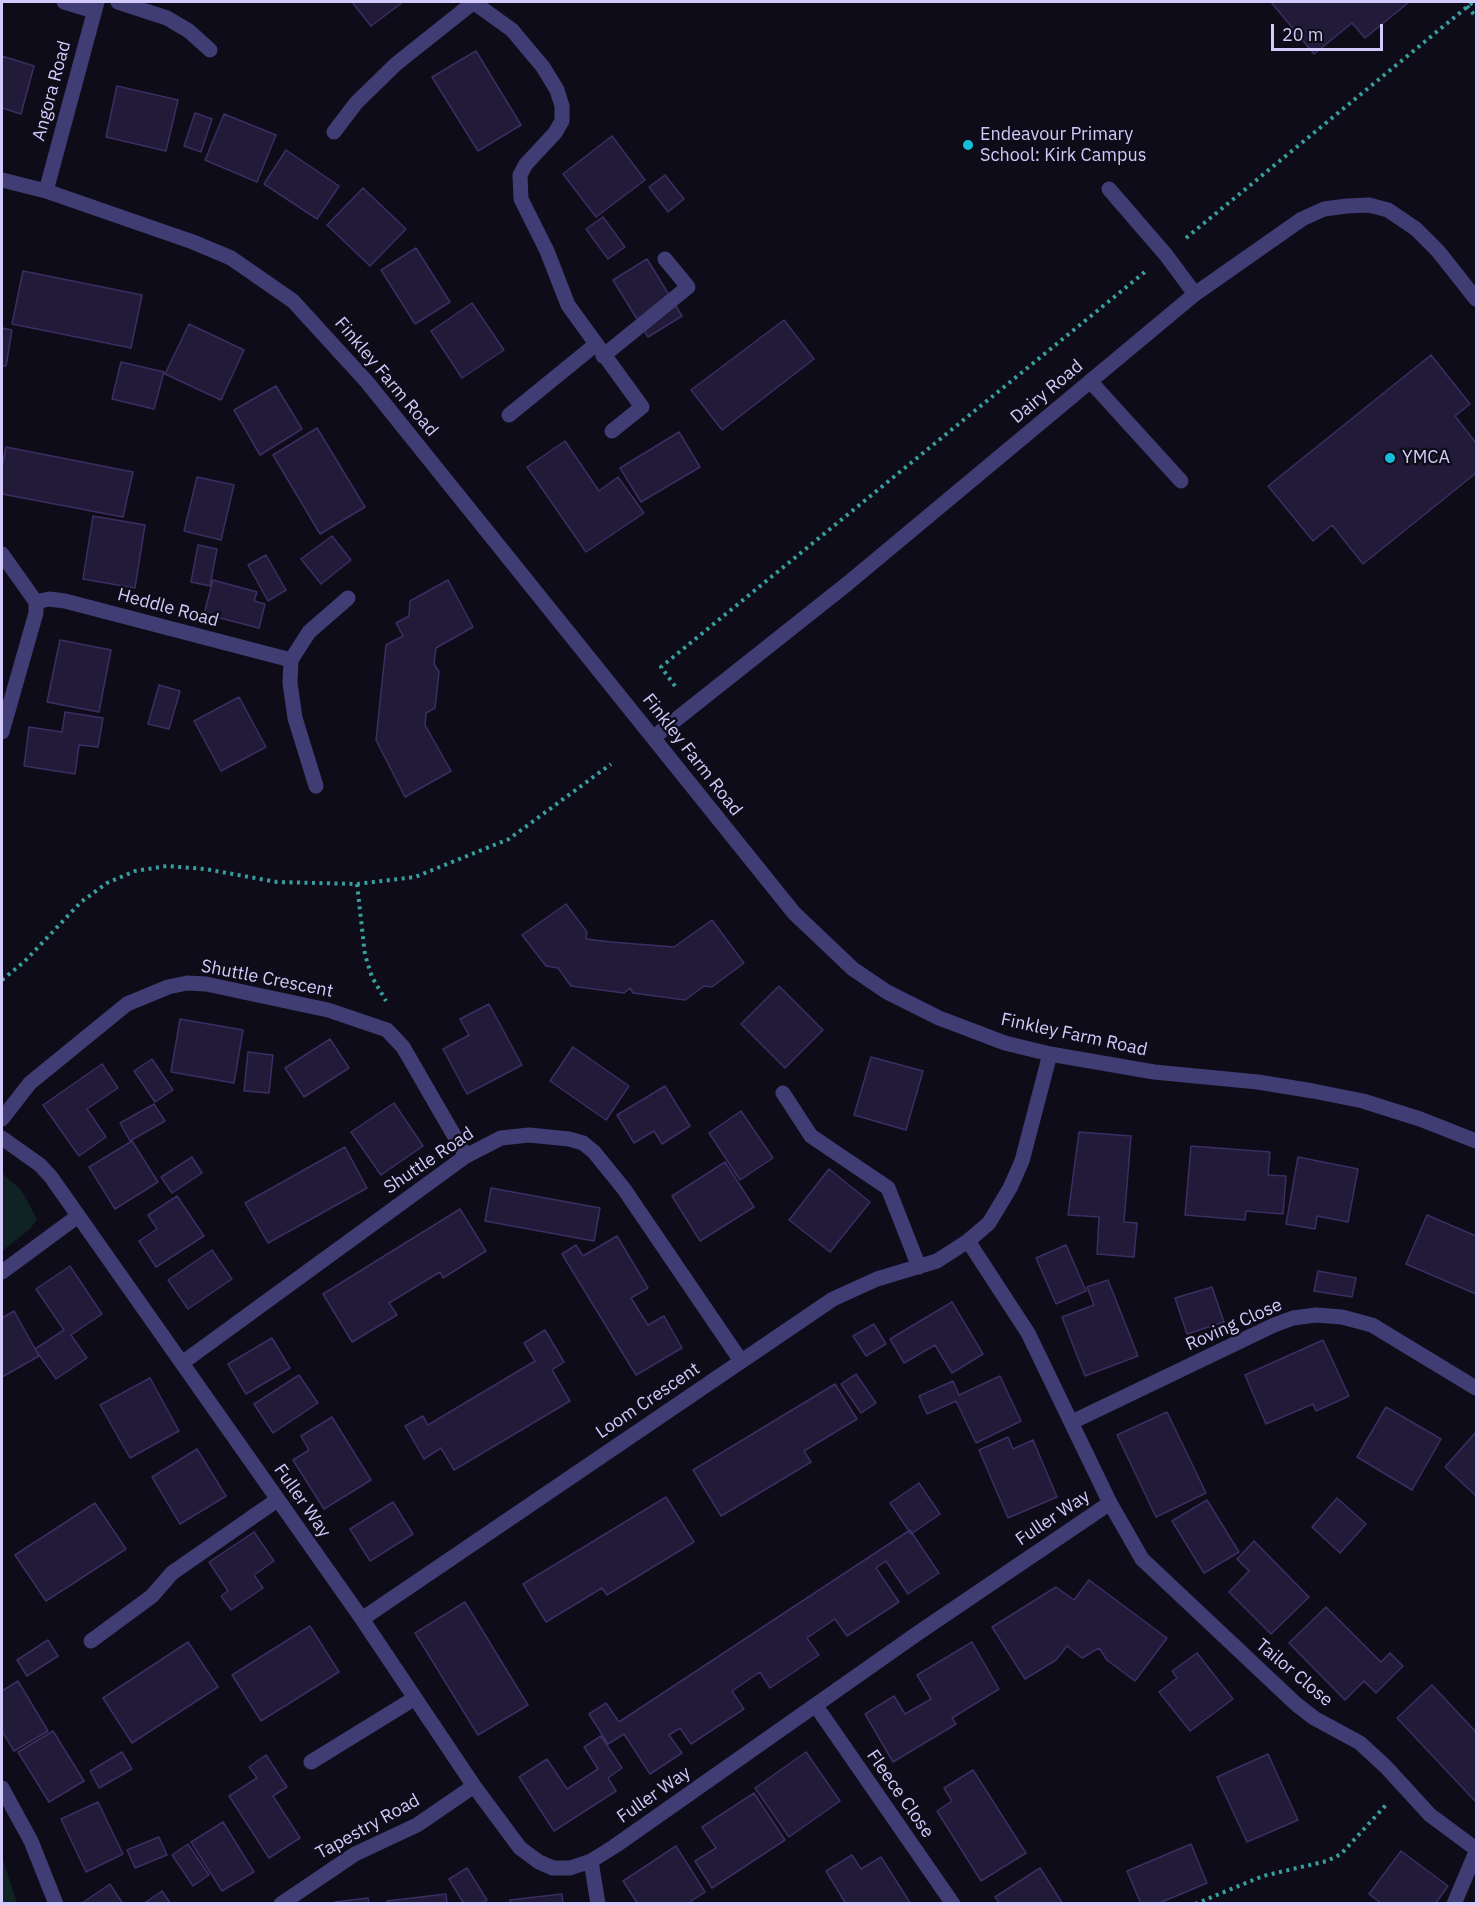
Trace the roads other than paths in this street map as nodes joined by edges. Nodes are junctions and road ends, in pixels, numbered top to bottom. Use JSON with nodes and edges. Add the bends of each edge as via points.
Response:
{"nodes":[{"id":1,"x":64,"y":2,"type":"edge"},
{"id":2,"x":118,"y":2,"type":"edge"},
{"id":3,"x":474,"y":2,"type":"edge"},
{"id":4,"x":96,"y":6,"type":"edge"},
{"id":5,"x":210,"y":50,"type":"dead end"},
{"id":6,"x":334,"y":132,"type":"dead end"},
{"id":7,"x":2,"y":180,"type":"edge"},
{"id":8,"x":1109,"y":189,"type":"dead end"},
{"id":9,"x":46,"y":190,"type":"junction"},
{"id":10,"x":666,"y":259,"type":"dead end"},
{"id":11,"x":1195,"y":294,"type":"junction"},
{"id":12,"x":1476,"y":299,"type":"edge"},
{"id":13,"x":599,"y":351,"type":"junction"},
{"id":14,"x":1090,"y":381,"type":"junction"},
{"id":15,"x":509,"y":415,"type":"dead end"},
{"id":16,"x":612,"y":431,"type":"dead end"},
{"id":17,"x":1181,"y":481,"type":"dead end"},
{"id":18,"x":2,"y":554,"type":"edge"},
{"id":19,"x":348,"y":598,"type":"dead end"},
{"id":20,"x":36,"y":602,"type":"junction"},
{"id":21,"x":291,"y":660,"type":"junction"},
{"id":22,"x":2,"y":732,"type":"edge"},
{"id":23,"x":654,"y":737,"type":"junction"},
{"id":24,"x":316,"y":786,"type":"dead end"},
{"id":25,"x":1050,"y":1054,"type":"junction"},
{"id":26,"x":783,"y":1093,"type":"dead end"},
{"id":27,"x":2,"y":1119,"type":"edge"},
{"id":28,"x":2,"y":1138,"type":"edge"},
{"id":29,"x":1476,"y":1141,"type":"edge"},
{"id":30,"x":466,"y":1156,"type":"junction"},
{"id":31,"x":78,"y":1216,"type":"junction"},
{"id":32,"x":968,"y":1241,"type":"junction"},
{"id":33,"x":919,"y":1267,"type":"junction"},
{"id":34,"x":2,"y":1272,"type":"edge"},
{"id":35,"x":741,"y":1360,"type":"junction"},
{"id":36,"x":182,"y":1363,"type":"junction"},
{"id":37,"x":1476,"y":1388,"type":"edge"},
{"id":38,"x":1072,"y":1422,"type":"junction"},
{"id":39,"x":277,"y":1500,"type":"junction"},
{"id":40,"x":1110,"y":1503,"type":"junction"},
{"id":41,"x":362,"y":1619,"type":"junction"},
{"id":42,"x":91,"y":1641,"type":"dead end"},
{"id":43,"x":416,"y":1698,"type":"junction"},
{"id":44,"x":816,"y":1706,"type":"junction"},
{"id":45,"x":311,"y":1762,"type":"dead end"},
{"id":46,"x":474,"y":1786,"type":"junction"},
{"id":47,"x":2,"y":1788,"type":"edge"},
{"id":48,"x":1476,"y":1850,"type":"edge"},
{"id":49,"x":591,"y":1861,"type":"junction"},
{"id":50,"x":56,"y":1904,"type":"edge"},
{"id":51,"x":281,"y":1904,"type":"edge"},
{"id":52,"x":598,"y":1904,"type":"edge"},
{"id":53,"x":952,"y":1904,"type":"edge"},
{"id":54,"x":1454,"y":1904,"type":"edge"}],
"edges":[{"from":1,"to":4,"type":"street"},
{"from":2,"to":5,"type":"street","via":[[167,18]]},
{"from":3,"to":6,"type":"street","via":[[396,64],[356,103]]},
{"from":3,"to":13,"type":"street","via":[[512,30],[557,90],[562,121],[526,164],[519,187],[520,199],[547,251],[568,305]]},
{"from":4,"to":9,"type":"street","name":"Angora Road"},
{"from":7,"to":9,"type":"street","name":"Finkley Farm Road"},
{"from":8,"to":11,"type":"street"},
{"from":9,"to":23,"type":"street","name":"Finkley Farm Road","via":[[231,258],[293,302],[342,352]]},
{"from":10,"to":13,"type":"street","via":[[688,287]]},
{"from":11,"to":12,"type":"street","name":"Dairy Road","via":[[1302,219],[1324,209],[1369,205],[1388,210],[1416,229]]},
{"from":11,"to":14,"type":"street","name":"Dairy Road"},
{"from":13,"to":15,"type":"street"},
{"from":13,"to":16,"type":"street","via":[[642,407]]},
{"from":14,"to":17,"type":"street"},
{"from":14,"to":23,"type":"street","name":"Dairy Road","via":[[847,585]]},
{"from":18,"to":20,"type":"street"},
{"from":19,"to":21,"type":"street","via":[[309,632]]},
{"from":20,"to":21,"type":"street","name":"Heddle Road","via":[[65,601]]},
{"from":20,"to":22,"type":"street"},
{"from":21,"to":24,"type":"street","via":[[293,708]]},
{"from":23,"to":25,"type":"street","name":"Finkley Farm Road","via":[[794,913],[853,969],[887,992],[968,1031]]},
{"from":25,"to":29,"type":"street","name":"Finkley Farm Road","via":[[1154,1072],[1258,1082],[1363,1101]]},
{"from":25,"to":32,"type":"street","via":[[1022,1161],[989,1223]]},
{"from":26,"to":33,"type":"street","via":[[812,1136],[888,1188]]},
{"from":27,"to":30,"type":"street","name":"Shuttle Crescent","via":[[30,1083],[127,1004],[187,983],[232,988],[328,1010],[387,1030],[404,1047]]},
{"from":28,"to":31,"type":"street","name":"Fuller Way","via":[[39,1165]]},
{"from":30,"to":35,"type":"street","name":"Shuttle Road","via":[[512,1136],[548,1136],[583,1143],[624,1189]]},
{"from":30,"to":36,"type":"street","name":"Shuttle Road"},
{"from":31,"to":34,"type":"street"},
{"from":31,"to":36,"type":"street","name":"Fuller Way"},
{"from":32,"to":33,"type":"street","name":"Loom Crescent","via":[[937,1261]]},
{"from":32,"to":38,"type":"street","name":"Fuller Way","via":[[1028,1334]]},
{"from":33,"to":35,"type":"street","name":"Loom Crescent","via":[[877,1279],[833,1299]]},
{"from":35,"to":41,"type":"street","name":"Loom Crescent"},
{"from":36,"to":39,"type":"street","name":"Fuller Way"},
{"from":37,"to":38,"type":"street","name":"Roving Close","via":[[1372,1325],[1316,1315],[1274,1325]]},
{"from":38,"to":40,"type":"street","name":"Fuller Way"},
{"from":39,"to":41,"type":"street","name":"Fuller Way"},
{"from":39,"to":42,"type":"street","via":[[172,1573],[152,1596]]},
{"from":40,"to":44,"type":"street","name":"Fuller Way"},
{"from":40,"to":48,"type":"street","name":"Tailor Close","via":[[1155,1574],[1296,1704],[1360,1743],[1443,1826]]},
{"from":41,"to":43,"type":"street","name":"Fuller Way"},
{"from":43,"to":45,"type":"street"},
{"from":43,"to":46,"type":"street","name":"Fuller Way"},
{"from":44,"to":49,"type":"street","name":"Fuller Way"},
{"from":44,"to":53,"type":"street","name":"Fleece Close"},
{"from":46,"to":49,"type":"street","name":"Fuller Way","via":[[520,1848],[539,1862],[553,1868],[570,1868]]},
{"from":46,"to":51,"type":"street","name":"Tapestry Road","via":[[417,1825],[355,1854]]},
{"from":47,"to":50,"type":"street","via":[[31,1841]]},
{"from":48,"to":54,"type":"street"},
{"from":49,"to":52,"type":"street"}]}
